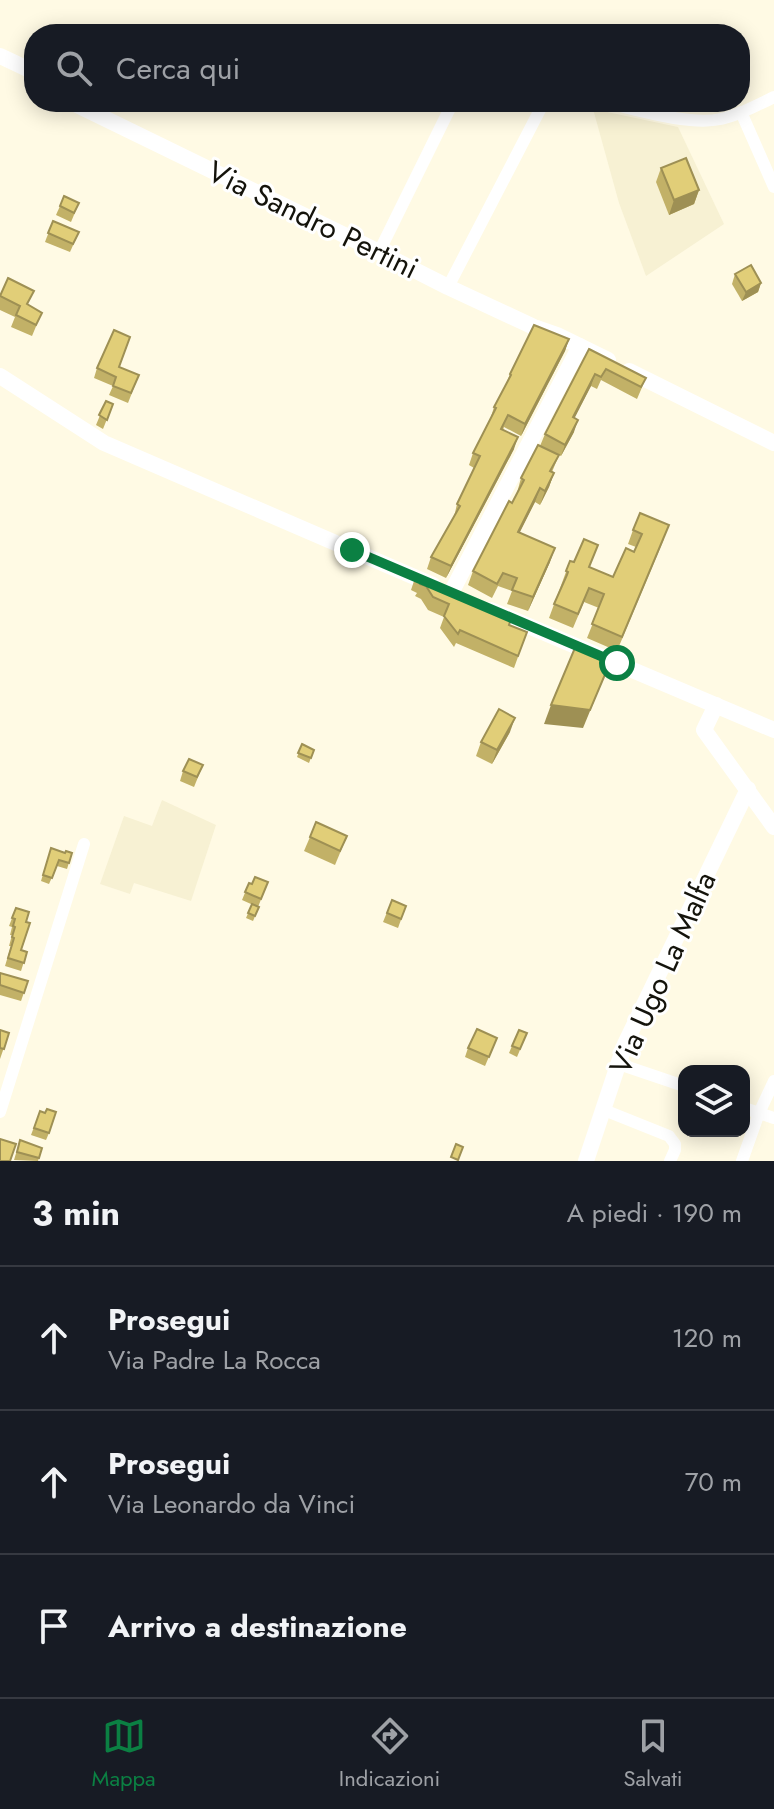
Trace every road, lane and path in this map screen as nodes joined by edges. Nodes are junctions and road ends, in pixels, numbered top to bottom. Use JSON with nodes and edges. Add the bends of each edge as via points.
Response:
{"nodes":[{"id":1,"x":0,"y":56,"type":"edge"},
{"id":2,"x":24,"y":67,"type":"edge"},
{"id":3,"x":0,"y":68,"type":"edge"},
{"id":4,"x":24,"y":79,"type":"edge"},
{"id":5,"x":774,"y":97,"type":"edge"},
{"id":6,"x":750,"y":108,"type":"edge"},
{"id":7,"x":92,"y":112,"type":"edge"},
{"id":8,"x":115,"y":112,"type":"edge"},
{"id":9,"x":448,"y":112,"type":"edge"},
{"id":10,"x":539,"y":112,"type":"edge"},
{"id":11,"x":653,"y":112,"type":"edge"},
{"id":12,"x":741,"y":112,"type":"joint"},
{"id":13,"x":774,"y":187,"type":"edge"},
{"id":14,"x":382,"y":248,"type":"junction"},
{"id":15,"x":450,"y":282,"type":"junction"},
{"id":16,"x":580,"y":346,"type":"junction"},
{"id":17,"x":0,"y":376,"type":"edge"},
{"id":18,"x":774,"y":443,"type":"edge"},
{"id":19,"x":465,"y":598,"type":"junction"},
{"id":20,"x":716,"y":705,"type":"junction"},
{"id":21,"x":774,"y":730,"type":"edge"},
{"id":22,"x":748,"y":789,"type":"junction"},
{"id":23,"x":774,"y":827,"type":"edge"},
{"id":24,"x":84,"y":844,"type":"dead end"},
{"id":25,"x":619,"y":1064,"type":"junction"},
{"id":26,"x":774,"y":1081,"type":"edge"},
{"id":27,"x":678,"y":1084,"type":"edge"},
{"id":28,"x":604,"y":1110,"type":"junction"},
{"id":29,"x":750,"y":1110,"type":"edge"},
{"id":30,"x":0,"y":1112,"type":"edge"},
{"id":31,"x":759,"y":1113,"type":"junction"},
{"id":32,"x":774,"y":1118,"type":"edge"},
{"id":33,"x":586,"y":1161,"type":"edge"},
{"id":34,"x":670,"y":1161,"type":"edge"},
{"id":35,"x":742,"y":1161,"type":"edge"}],
"edges":[{"from":1,"to":2,"type":"street"},
{"from":3,"to":4,"type":"street"},
{"from":5,"to":6,"type":"street"},
{"from":7,"to":14,"type":"street","name":"Via Sandro Pertini"},
{"from":8,"to":14,"type":"street","name":"Via Sandro Pertini"},
{"from":9,"to":14,"type":"street"},
{"from":10,"to":15,"type":"street"},
{"from":11,"to":12,"type":"street","via":[[698,121]]},
{"from":12,"to":13,"type":"street"},
{"from":14,"to":15,"type":"street","name":"Via Sandro Pertini"},
{"from":15,"to":16,"type":"street","name":"Via Sandro Pertini","via":[[538,320]]},
{"from":16,"to":18,"type":"street","name":"Via Sandro Pertini"},
{"from":16,"to":19,"type":"street"},
{"from":17,"to":19,"type":"street","via":[[104,443]]},
{"from":19,"to":20,"type":"street"},
{"from":20,"to":21,"type":"street"},
{"from":20,"to":22,"type":"street","via":[[704,730]]},
{"from":22,"to":23,"type":"street"},
{"from":22,"to":25,"type":"street","name":"Via Ugo La Malfa"},
{"from":24,"to":30,"type":"street"},
{"from":25,"to":27,"type":"street"},
{"from":25,"to":28,"type":"street","name":"Via Ugo La Malfa"},
{"from":26,"to":31,"type":"street"},
{"from":28,"to":33,"type":"street","name":"Via Ugo La Malfa"},
{"from":28,"to":34,"type":"street","via":[[669,1136],[675,1144]]},
{"from":29,"to":31,"type":"street"},
{"from":31,"to":32,"type":"street"},
{"from":31,"to":35,"type":"street"}]}
